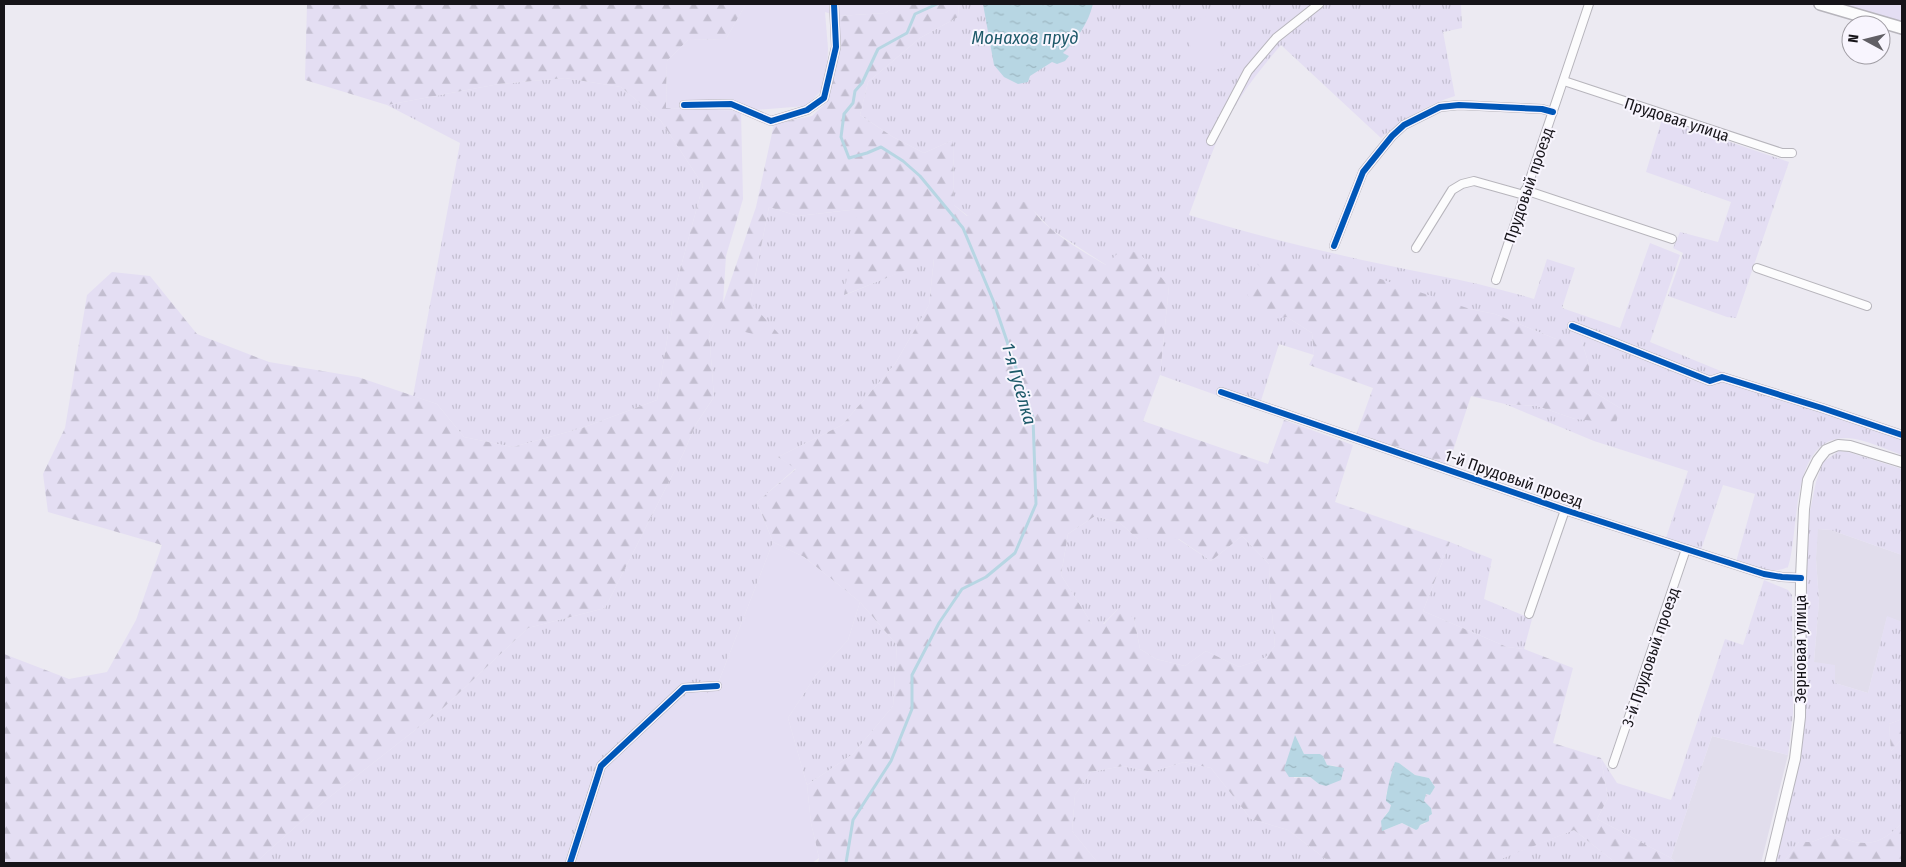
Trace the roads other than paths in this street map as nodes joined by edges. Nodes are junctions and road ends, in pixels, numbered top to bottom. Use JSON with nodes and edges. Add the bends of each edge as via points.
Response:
{"nodes":[{"id":1,"x":834,"y":4,"type":"edge"},
{"id":2,"x":1319,"y":4,"type":"edge"},
{"id":3,"x":1589,"y":4,"type":"edge"},
{"id":4,"x":1820,"y":4,"type":"edge"},
{"id":5,"x":1902,"y":28,"type":"edge"},
{"id":6,"x":1564,"y":81,"type":"junction"},
{"id":7,"x":684,"y":105,"type":"dead end"},
{"id":8,"x":1553,"y":112,"type":"junction"},
{"id":9,"x":1211,"y":141,"type":"dead end"},
{"id":10,"x":1792,"y":153,"type":"dead end"},
{"id":11,"x":1524,"y":193,"type":"junction"},
{"id":12,"x":1672,"y":239,"type":"dead end"},
{"id":13,"x":1334,"y":246,"type":"dead end"},
{"id":14,"x":1416,"y":248,"type":"dead end"},
{"id":15,"x":1757,"y":268,"type":"dead end"},
{"id":16,"x":1496,"y":280,"type":"dead end"},
{"id":17,"x":1868,"y":306,"type":"dead end"},
{"id":18,"x":1572,"y":326,"type":"dead end"},
{"id":19,"x":1221,"y":392,"type":"dead end"},
{"id":20,"x":1902,"y":434,"type":"edge"},
{"id":21,"x":1902,"y":462,"type":"edge"},
{"id":22,"x":1565,"y":510,"type":"junction"},
{"id":23,"x":1686,"y":549,"type":"junction"},
{"id":24,"x":1800,"y":578,"type":"junction"},
{"id":25,"x":1528,"y":614,"type":"dead end"},
{"id":26,"x":717,"y":686,"type":"dead end"},
{"id":27,"x":1613,"y":764,"type":"dead end"},
{"id":28,"x":570,"y":863,"type":"edge"},
{"id":29,"x":1770,"y":863,"type":"edge"}],
"edges":[{"from":1,"to":7,"type":"street","via":[[836,47],[824,98],[807,110],[772,121],[731,104]]},
{"from":2,"to":9,"type":"street","via":[[1276,38],[1248,71]]},
{"from":3,"to":6,"type":"street","name":"Прудовый проезд"},
{"from":4,"to":5,"type":"main road"},
{"from":6,"to":8,"type":"street","name":"Прудовый проезд"},
{"from":6,"to":10,"type":"street","name":"Прудовая улица","via":[[1782,154]]},
{"from":8,"to":11,"type":"street","name":"Прудовый проезд"},
{"from":8,"to":13,"type":"street","via":[[1459,105],[1440,107],[1404,125],[1363,172]]},
{"from":11,"to":12,"type":"street"},
{"from":11,"to":14,"type":"street","via":[[1474,180],[1462,184],[1452,190]]},
{"from":11,"to":16,"type":"street","name":"Прудовый проезд"},
{"from":15,"to":17,"type":"street"},
{"from":18,"to":20,"type":"street","via":[[1710,381],[1722,377]]},
{"from":19,"to":22,"type":"street","name":"1-й Прудовый проезд"},
{"from":21,"to":24,"type":"street","name":"Зерновая улица","via":[[1850,446],[1838,445],[1826,450],[1808,480]]},
{"from":22,"to":23,"type":"street","name":"1-й Прудовый проезд"},
{"from":22,"to":25,"type":"street"},
{"from":23,"to":24,"type":"street","name":"1-й Прудовый проезд","via":[[1764,574]]},
{"from":23,"to":27,"type":"street","name":"3-й Прудовый проезд"},
{"from":24,"to":29,"type":"street","name":"Зерновая улица","via":[[1800,717],[1795,759]]},
{"from":26,"to":28,"type":"street","via":[[684,688],[601,766]]}]}
